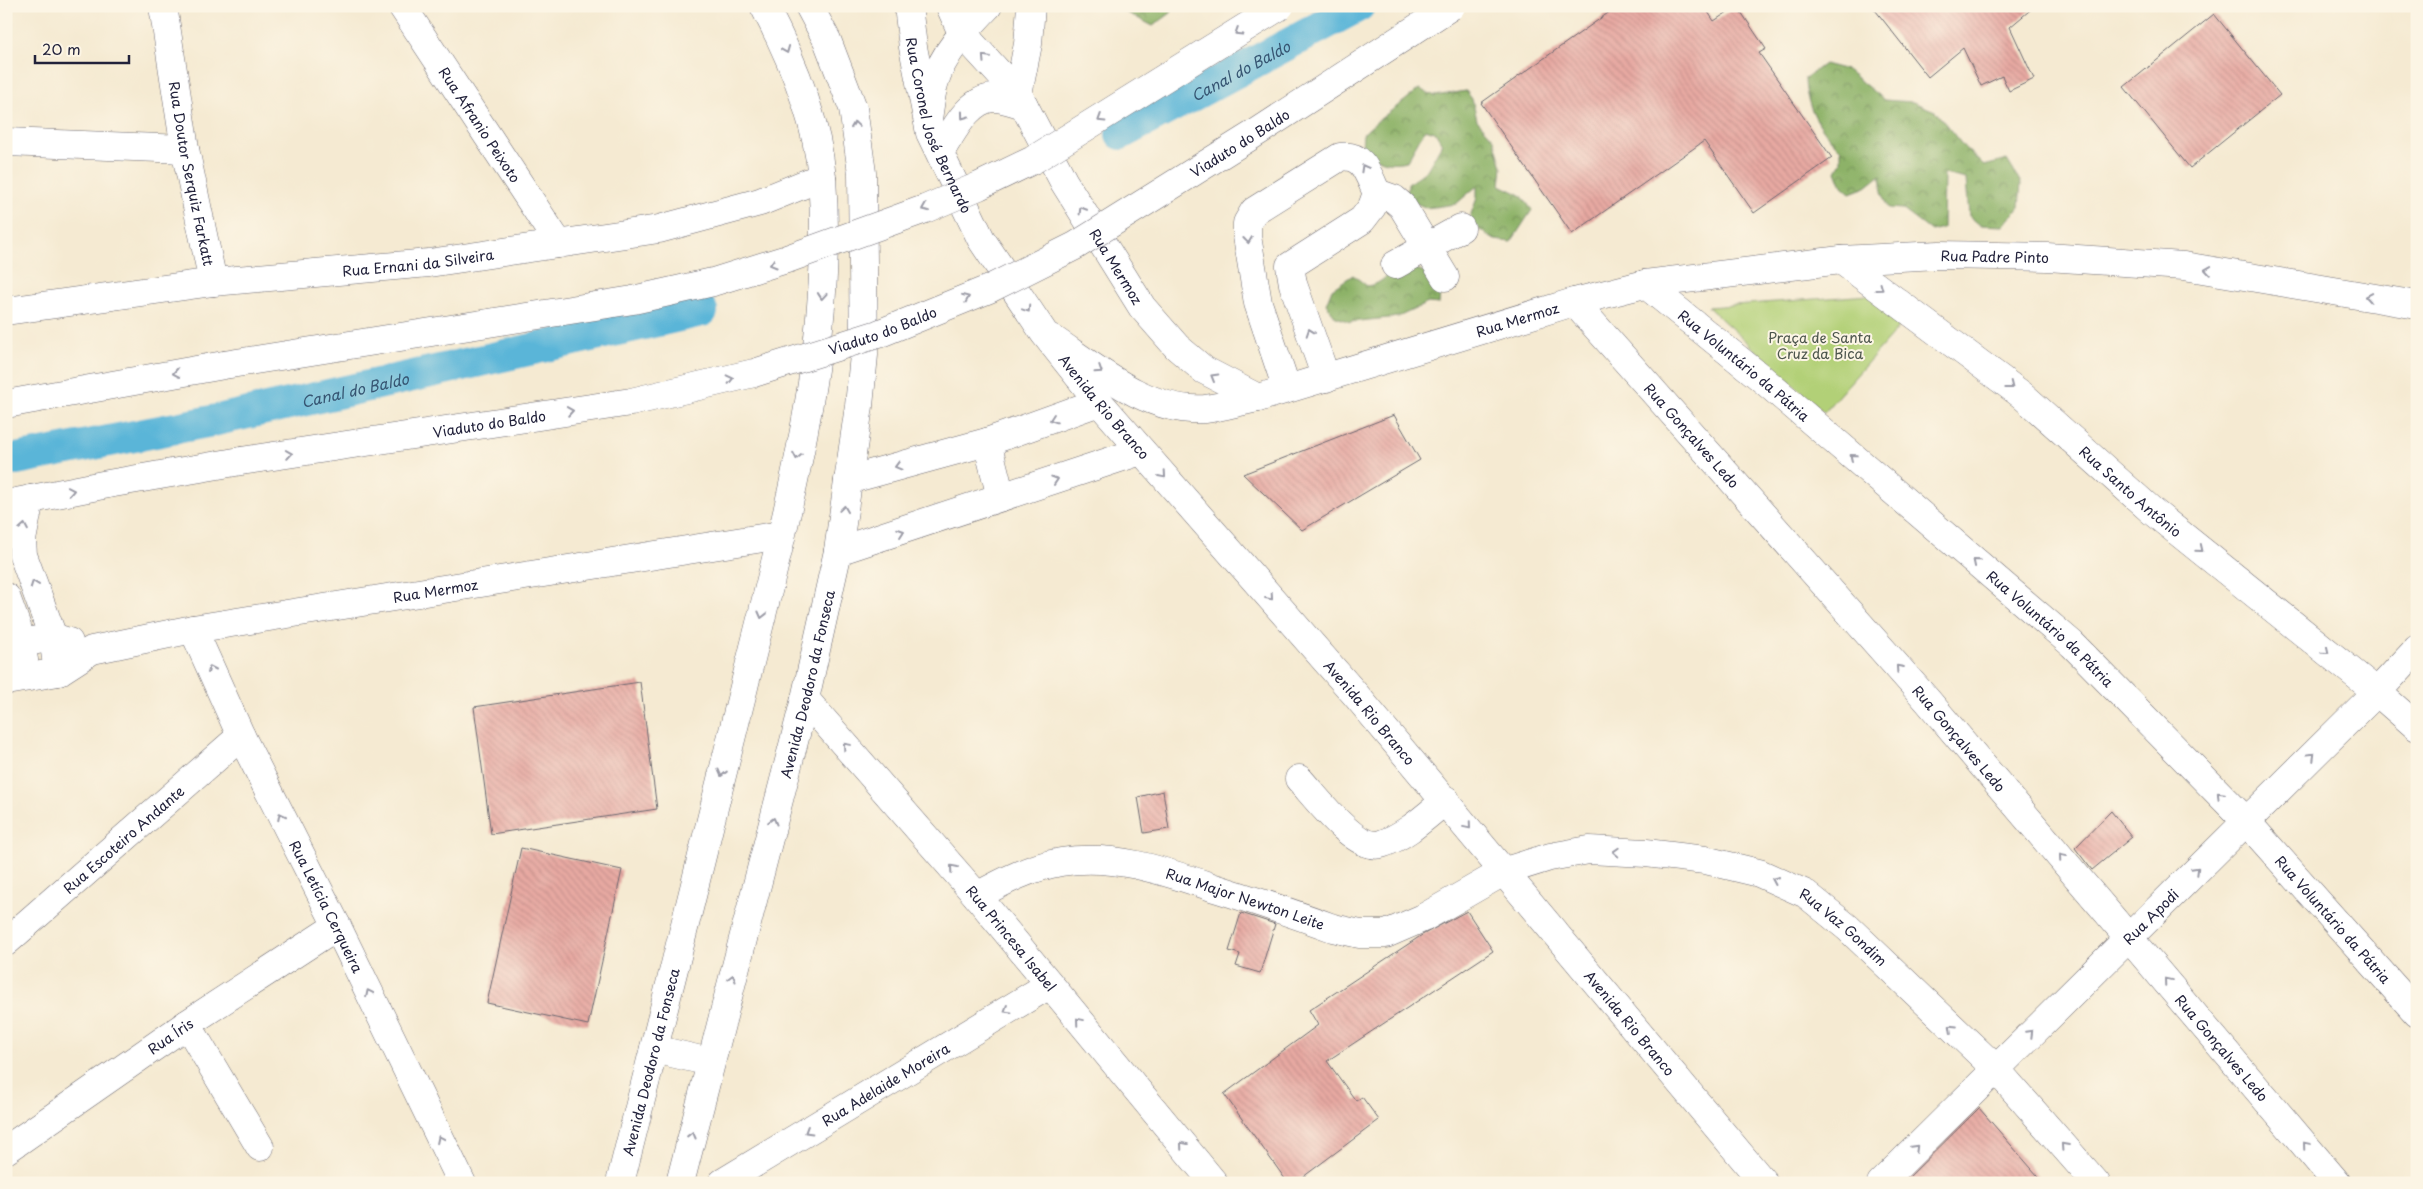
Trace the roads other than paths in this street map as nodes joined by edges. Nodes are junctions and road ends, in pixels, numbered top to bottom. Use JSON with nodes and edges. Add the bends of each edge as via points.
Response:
{"nodes":[{"id":1,"x":163,"y":6,"type":"edge"},
{"id":2,"x":402,"y":6,"type":"edge"},
{"id":3,"x":764,"y":6,"type":"edge"},
{"id":4,"x":809,"y":6,"type":"edge"},
{"id":5,"x":908,"y":6,"type":"edge"},
{"id":6,"x":950,"y":6,"type":"edge"},
{"id":7,"x":988,"y":6,"type":"edge"},
{"id":8,"x":1031,"y":6,"type":"edge"},
{"id":9,"x":1280,"y":6,"type":"edge"},
{"id":10,"x":1451,"y":6,"type":"edge"},
{"id":11,"x":962,"y":33,"type":"junction"},
{"id":12,"x":1021,"y":99,"type":"junction"},
{"id":13,"x":927,"y":121,"type":"junction"},
{"id":14,"x":6,"y":142,"type":"edge"},
{"id":15,"x":185,"y":149,"type":"junction"},
{"id":16,"x":940,"y":152,"type":"junction"},
{"id":17,"x":822,"y":177,"type":"junction"},
{"id":18,"x":1377,"y":193,"type":"junction"},
{"id":19,"x":1461,"y":228,"type":"dead end"},
{"id":20,"x":981,"y":239,"type":"joint"},
{"id":21,"x":559,"y":244,"type":"junction"},
{"id":22,"x":1427,"y":246,"type":"junction"},
{"id":23,"x":1841,"y":260,"type":"junction"},
{"id":24,"x":1395,"y":265,"type":"dead end"},
{"id":25,"x":1445,"y":277,"type":"dead end"},
{"id":26,"x":213,"y":282,"type":"junction"},
{"id":27,"x":1645,"y":284,"type":"junction"},
{"id":28,"x":1574,"y":302,"type":"junction"},
{"id":29,"x":2417,"y":305,"type":"edge"},
{"id":30,"x":6,"y":311,"type":"edge"},
{"id":31,"x":1044,"y":334,"type":"junction"},
{"id":32,"x":1326,"y":378,"type":"junction"},
{"id":33,"x":1287,"y":389,"type":"junction"},
{"id":34,"x":1258,"y":398,"type":"junction"},
{"id":35,"x":1099,"y":402,"type":"junction"},
{"id":36,"x":6,"y":404,"type":"edge"},
{"id":37,"x":987,"y":442,"type":"junction"},
{"id":38,"x":1142,"y":451,"type":"junction"},
{"id":39,"x":848,"y":480,"type":"junction"},
{"id":40,"x":1001,"y":497,"type":"junction"},
{"id":41,"x":18,"y":501,"type":"edge"},
{"id":42,"x":781,"y":535,"type":"junction"},
{"id":43,"x":838,"y":551,"type":"junction"},
{"id":44,"x":6,"y":597,"type":"edge"},
{"id":45,"x":193,"y":629,"type":"junction"},
{"id":46,"x":53,"y":637,"type":"junction"},
{"id":47,"x":13,"y":644,"type":"edge"},
{"id":48,"x":2417,"y":649,"type":"edge"},
{"id":49,"x":92,"y":650,"type":"junction"},
{"id":50,"x":58,"y":672,"type":"junction"},
{"id":51,"x":17,"y":679,"type":"edge"},
{"id":52,"x":2377,"y":692,"type":"junction"},
{"id":53,"x":804,"y":699,"type":"junction"},
{"id":54,"x":2417,"y":727,"type":"edge"},
{"id":55,"x":241,"y":736,"type":"junction"},
{"id":56,"x":1299,"y":779,"type":"dead end"},
{"id":57,"x":1446,"y":800,"type":"junction"},
{"id":58,"x":2245,"y":820,"type":"junction"},
{"id":59,"x":1505,"y":871,"type":"junction"},
{"id":60,"x":977,"y":896,"type":"junction"},
{"id":61,"x":337,"y":926,"type":"junction"},
{"id":62,"x":2129,"y":936,"type":"junction"},
{"id":63,"x":6,"y":942,"type":"edge"},
{"id":64,"x":1049,"y":985,"type":"junction"},
{"id":65,"x":2417,"y":1013,"type":"edge"},
{"id":66,"x":187,"y":1024,"type":"junction"},
{"id":67,"x":654,"y":1049,"type":"junction"},
{"id":68,"x":710,"y":1062,"type":"junction"},
{"id":69,"x":1995,"y":1068,"type":"junction"},
{"id":70,"x":260,"y":1146,"type":"dead end"},
{"id":71,"x":6,"y":1150,"type":"edge"},
{"id":72,"x":1207,"y":1180,"type":"edge"},
{"id":73,"x":462,"y":1183,"type":"edge"},
{"id":74,"x":620,"y":1183,"type":"edge"},
{"id":75,"x":680,"y":1183,"type":"edge"},
{"id":76,"x":722,"y":1183,"type":"edge"},
{"id":77,"x":1764,"y":1183,"type":"edge"},
{"id":78,"x":1881,"y":1183,"type":"edge"},
{"id":79,"x":2096,"y":1183,"type":"edge"},
{"id":80,"x":2337,"y":1183,"type":"edge"}],
"edges":[{"from":1,"to":15,"type":"street","name":"Rua Doutor Serquiz Farkatt"},
{"from":2,"to":21,"type":"street","name":"Rua Afranio Peixoto"},
{"from":3,"to":17,"type":"street","name":"Avenida Deodoro da Fonseca","one_way":true,"via":[[804,94]]},
{"from":39,"to":4,"type":"street","name":"Avenida Deodoro da Fonseca","one_way":true,"via":[[864,355],[862,173],[853,108],[827,40]]},
{"from":5,"to":13,"type":"street","name":"Rua Coronel José Bernardo"},
{"from":6,"to":11,"type":"street"},
{"from":7,"to":11,"type":"street"},
{"from":8,"to":12,"type":"street"},
{"from":9,"to":36,"type":"street","one_way":true,"bridge":true,"via":[[1033,160],[925,209],[787,259],[713,282],[633,300],[224,365]]},
{"from":41,"to":10,"type":"street","name":"Viaduto do Baldo","one_way":true,"bridge":true,"via":[[240,461],[631,402],[754,373],[878,334],[989,289],[1075,246]]},
{"from":12,"to":11,"type":"street","one_way":true},
{"from":11,"to":13,"type":"street","via":[[934,82]]},
{"from":12,"to":16,"type":"street","one_way":true,"via":[[993,98],[970,108]]},
{"from":34,"to":12,"type":"street","name":"Rua Mermoz","one_way":true,"via":[[1204,370],[1177,348],[1142,306],[1064,182]]},
{"from":13,"to":16,"type":"street","name":"Rua Coronel José Bernardo"},
{"from":14,"to":15,"type":"street"},
{"from":15,"to":26,"type":"street","name":"Rua Doutor Serquiz Farkatt"},
{"from":16,"to":20,"type":"street","name":"Rua Coronel José Bernardo"},
{"from":17,"to":21,"type":"street","name":"Rua Ernani da Silveira","via":[[760,202],[659,229]]},
{"from":17,"to":42,"type":"street","name":"Avenida Deodoro da Fonseca","one_way":true,"via":[[824,269],[814,374]]},
{"from":18,"to":22,"type":"street","via":[[1394,199],[1402,206]]},
{"from":32,"to":18,"type":"street","one_way":true,"via":[[1293,284],[1290,266],[1362,220]]},
{"from":18,"to":33,"type":"street","one_way":true,"via":[[1362,161],[1350,156],[1340,157],[1254,211],[1247,223],[1246,236],[1258,302]]},
{"from":19,"to":22,"type":"street"},
{"from":20,"to":31,"type":"street","name":"Avenida Rio Branco","one_way":true},
{"from":21,"to":26,"type":"street","name":"Rua Ernani da Silveira","via":[[429,263]]},
{"from":22,"to":24,"type":"street"},
{"from":22,"to":25,"type":"street"},
{"from":23,"to":27,"type":"street","name":"Rua Padre Pinto"},
{"from":29,"to":23,"type":"street","name":"Rua Padre Pinto","one_way":true,"via":[[2184,266],[1949,256]]},
{"from":23,"to":52,"type":"street","name":"Rua Santo Antônio","one_way":true,"via":[[2022,396],[2152,511]]},
{"from":26,"to":30,"type":"street","name":"Rua Ernani da Silveira"},
{"from":27,"to":28,"type":"street","name":"Rua Padre Pinto"},
{"from":58,"to":27,"type":"street","name":"Rua Voluntário da Pátria","one_way":true,"via":[[2072,644],[1768,384]]},
{"from":28,"to":32,"type":"street","name":"Rua Mermoz"},
{"from":62,"to":28,"type":"street","name":"Rua Gonçalves Ledo","one_way":true,"via":[[1927,700]]},
{"from":31,"to":34,"type":"street","name":"Rua Mermoz","one_way":true,"via":[[1140,394],[1174,406],[1205,409]]},
{"from":31,"to":35,"type":"street","name":"Avenida Rio Branco"},
{"from":32,"to":33,"type":"street","name":"Rua Mermoz"},
{"from":33,"to":34,"type":"street","name":"Rua Mermoz"},
{"from":35,"to":37,"type":"street","one_way":true},
{"from":35,"to":38,"type":"street","name":"Avenida Rio Branco"},
{"from":37,"to":39,"type":"street","one_way":true},
{"from":37,"to":40,"type":"street"},
{"from":40,"to":38,"type":"street","one_way":true},
{"from":38,"to":57,"type":"street","name":"Avenida Rio Branco","one_way":true},
{"from":43,"to":39,"type":"street","name":"Avenida Deodoro da Fonseca","one_way":true},
{"from":43,"to":40,"type":"street","one_way":true},
{"from":46,"to":41,"type":"street","one_way":true,"via":[[23,555]]},
{"from":42,"to":45,"type":"street","name":"Rua Mermoz"},
{"from":42,"to":67,"type":"street","name":"Avenida Deodoro da Fonseca","one_way":true},
{"from":43,"to":53,"type":"street","name":"Avenida Deodoro da Fonseca"},
{"from":44,"to":47,"type":"street","via":[[17,627]]},
{"from":45,"to":49,"type":"street","name":"Rua Mermoz"},
{"from":55,"to":45,"type":"street","name":"Rua Letícia Cerqueira","one_way":true},
{"from":46,"to":47,"type":"street"},
{"from":46,"to":49,"type":"street"},
{"from":46,"to":50,"type":"street"},
{"from":47,"to":51,"type":"street"},
{"from":48,"to":52,"type":"street","name":"Rua Apodi"},
{"from":49,"to":50,"type":"street","name":"Rua Mermoz"},
{"from":50,"to":51,"type":"street","name":"Rua Mermoz"},
{"from":52,"to":54,"type":"street","name":"Rua Santo Antônio"},
{"from":58,"to":52,"type":"street","name":"Rua Apodi","one_way":true},
{"from":60,"to":53,"type":"street","name":"Rua Princesa Isabel","one_way":true},
{"from":68,"to":53,"type":"street","name":"Avenida Deodoro da Fonseca","one_way":true},
{"from":61,"to":55,"type":"street","name":"Rua Letícia Cerqueira","one_way":true},
{"from":55,"to":63,"type":"street","name":"Rua Escoteiro Andante"},
{"from":56,"to":57,"type":"street","via":[[1350,834],[1364,842],[1380,845],[1409,830]]},
{"from":57,"to":59,"type":"street","name":"Avenida Rio Branco","one_way":true},
{"from":62,"to":58,"type":"street","name":"Rua Apodi","one_way":true},
{"from":58,"to":65,"type":"street","name":"Rua Voluntário da Pátria"},
{"from":59,"to":60,"type":"street","name":"Rua Major Newton Leite","via":[[1423,918],[1386,934],[1360,934],[1333,928],[1165,872],[1115,861],[1092,859],[1042,866]]},
{"from":69,"to":59,"type":"street","name":"Rua Vaz Gondim","one_way":true,"via":[[1841,922],[1806,894],[1759,873],[1705,860],[1589,850],[1550,857]]},
{"from":59,"to":77,"type":"street","name":"Avenida Rio Branco"},
{"from":60,"to":64,"type":"street","name":"Rua Princesa Isabel"},
{"from":61,"to":66,"type":"street","name":"Rua Íris"},
{"from":73,"to":61,"type":"street","name":"Rua Letícia Cerqueira","one_way":true},
{"from":69,"to":62,"type":"street","name":"Rua Apodi","one_way":true},
{"from":80,"to":62,"type":"street","name":"Rua Gonçalves Ledo","one_way":true},
{"from":72,"to":64,"type":"street","name":"Rua Princesa Isabel","one_way":true},
{"from":64,"to":76,"type":"street","name":"Rua Adelaide Moreira","one_way":true},
{"from":66,"to":70,"type":"street"},
{"from":66,"to":71,"type":"street","name":"Rua Íris"},
{"from":67,"to":68,"type":"street"},
{"from":67,"to":74,"type":"street","name":"Avenida Deodoro da Fonseca"},
{"from":75,"to":68,"type":"street","name":"Avenida Deodoro da Fonseca","one_way":true},
{"from":78,"to":69,"type":"street","name":"Rua Apodi","one_way":true},
{"from":79,"to":69,"type":"street","name":"Rua Vaz Gondim","one_way":true}]}
